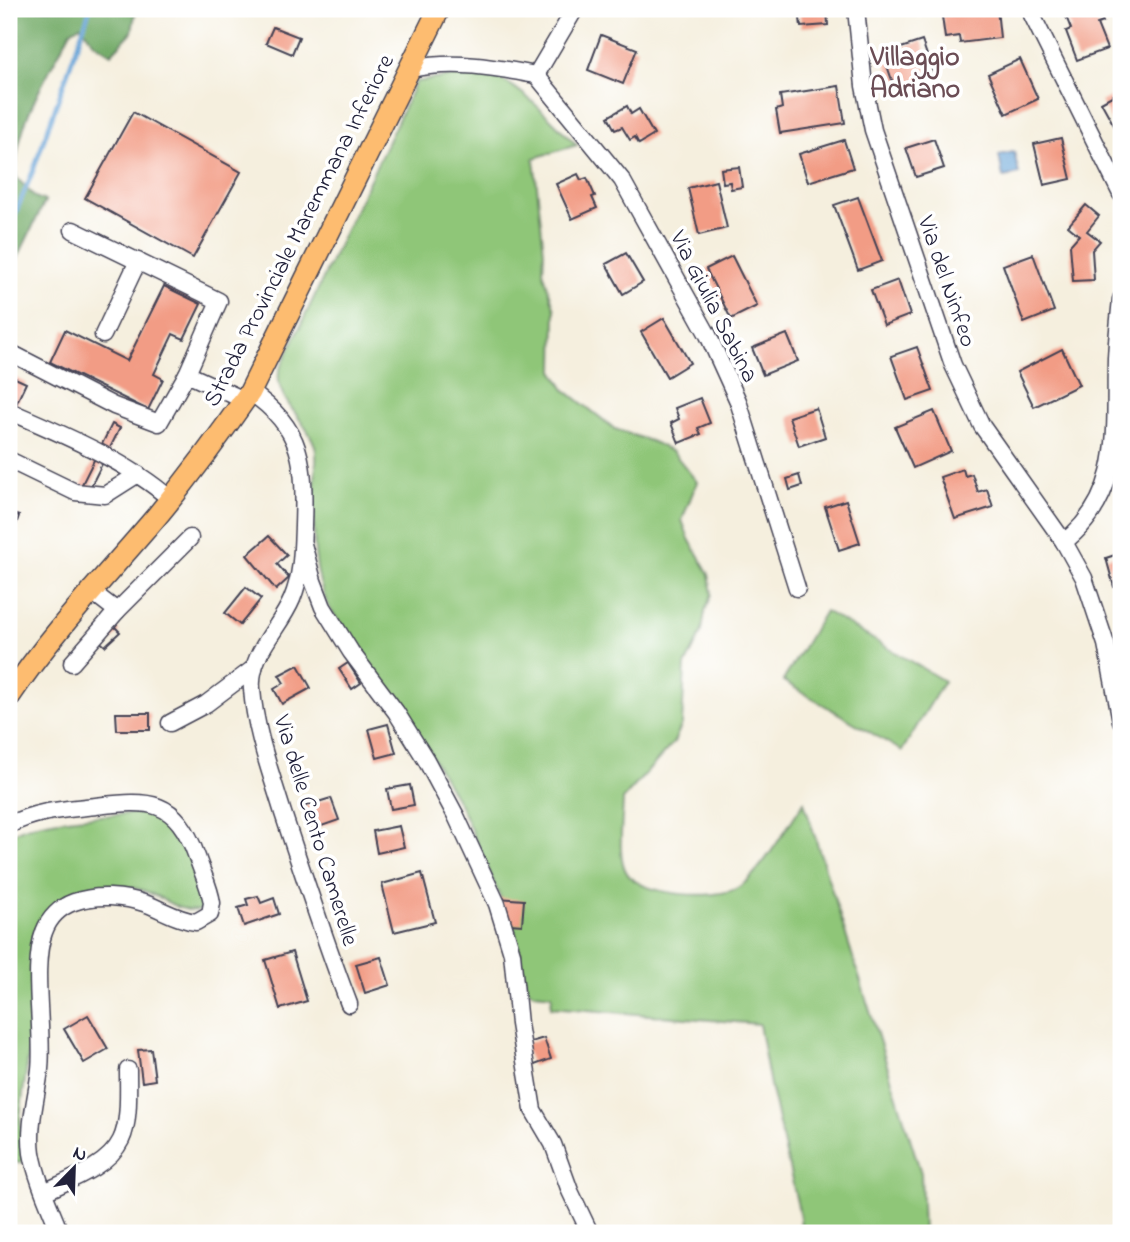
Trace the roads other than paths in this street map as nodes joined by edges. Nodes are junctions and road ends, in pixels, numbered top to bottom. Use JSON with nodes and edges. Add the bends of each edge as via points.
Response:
{"nodes":[{"id":1,"x":439,"y":9,"type":"edge"},
{"id":2,"x":575,"y":9,"type":"edge"},
{"id":3,"x":856,"y":9,"type":"edge"},
{"id":4,"x":1029,"y":9,"type":"edge"},
{"id":5,"x":411,"y":69,"type":"junction"},
{"id":6,"x":536,"y":75,"type":"junction"},
{"id":7,"x":1121,"y":194,"type":"edge"},
{"id":8,"x":73,"y":230,"type":"dead end"},
{"id":9,"x":138,"y":261,"type":"junction"},
{"id":10,"x":1121,"y":299,"type":"edge"},
{"id":11,"x":103,"y":335,"type":"dead end"},
{"id":12,"x":9,"y":352,"type":"edge"},
{"id":13,"x":1119,"y":355,"type":"edge"},
{"id":14,"x":187,"y":374,"type":"junction"},
{"id":15,"x":247,"y":396,"type":"junction"},
{"id":16,"x":9,"y":411,"type":"edge"},
{"id":17,"x":9,"y":460,"type":"edge"},
{"id":18,"x":138,"y":474,"type":"junction"},
{"id":19,"x":170,"y":499,"type":"junction"},
{"id":20,"x":190,"y":538,"type":"dead end"},
{"id":21,"x":1064,"y":542,"type":"junction"},
{"id":22,"x":303,"y":544,"type":"junction"},
{"id":23,"x":797,"y":588,"type":"dead end"},
{"id":24,"x":91,"y":592,"type":"junction"},
{"id":25,"x":117,"y":611,"type":"junction"},
{"id":26,"x":72,"y":663,"type":"dead end"},
{"id":27,"x":254,"y":668,"type":"junction"},
{"id":28,"x":9,"y":697,"type":"edge"},
{"id":29,"x":1121,"y":721,"type":"edge"},
{"id":30,"x":170,"y":723,"type":"dead end"},
{"id":31,"x":9,"y":825,"type":"edge"},
{"id":32,"x":349,"y":1004,"type":"dead end"},
{"id":33,"x":128,"y":1070,"type":"dead end"},
{"id":34,"x":44,"y":1192,"type":"junction"},
{"id":35,"x":60,"y":1233,"type":"edge"},
{"id":36,"x":590,"y":1233,"type":"edge"}],
"edges":[{"from":1,"to":5,"type":"main road","name":"Strada Provinciale Maremmana Inferiore"},
{"from":2,"to":6,"type":"street"},
{"from":3,"to":21,"type":"street","name":"Via del Ninfeo","via":[[873,130],[953,365],[986,433]]},
{"from":4,"to":7,"type":"street"},
{"from":5,"to":6,"type":"street","via":[[465,64]]},
{"from":5,"to":15,"type":"main road","name":"Strada Provinciale Maremmana Inferiore"},
{"from":6,"to":23,"type":"street","name":"Via Giulia Sabina","via":[[622,180],[708,335],[738,401]]},
{"from":8,"to":9,"type":"street"},
{"from":9,"to":11,"type":"street"},
{"from":9,"to":14,"type":"street","via":[[219,301]]},
{"from":10,"to":13,"type":"street"},
{"from":12,"to":14,"type":"street","via":[[159,424]]},
{"from":13,"to":21,"type":"street","via":[[1107,482],[1092,515]]},
{"from":14,"to":15,"type":"street","name":"Via delle Cento Camerelle"},
{"from":15,"to":19,"type":"main road","name":"Strada Provinciale Maremmana Inferiore"},
{"from":15,"to":22,"type":"street","name":"Via delle Cento Camerelle","via":[[275,411],[296,440],[304,477]]},
{"from":16,"to":18,"type":"street"},
{"from":17,"to":18,"type":"street","via":[[75,492],[105,495]]},
{"from":18,"to":19,"type":"street"},
{"from":19,"to":24,"type":"main road","name":"Strada Provinciale Maremmana Inferiore"},
{"from":20,"to":25,"type":"street"},
{"from":21,"to":29,"type":"street","name":"Via del Ninfeo","via":[[1098,615]]},
{"from":22,"to":27,"type":"street","name":"Via delle Cento Camerelle","via":[[293,598]]},
{"from":22,"to":36,"type":"street","name":"Via delle Cento Camerelle","via":[[323,607],[419,749],[497,904],[512,953],[533,1110],[553,1144]]},
{"from":24,"to":25,"type":"street"},
{"from":24,"to":28,"type":"main road","name":"Strada Provinciale Maremmana Inferiore"},
{"from":25,"to":26,"type":"street"},
{"from":27,"to":30,"type":"street","name":"Via delle Cento Camerelle","via":[[206,704]]},
{"from":27,"to":32,"type":"street","name":"Via delle Cento Camerelle","via":[[253,694],[265,755],[305,885]]},
{"from":31,"to":34,"type":"street","via":[[50,810],[153,805],[184,827],[212,903],[210,914],[196,922],[145,903],[110,897],[85,899],[66,906],[47,926],[39,960],[41,1058],[31,1139]]},
{"from":33,"to":34,"type":"street","via":[[128,1107],[121,1140],[105,1159]]},
{"from":34,"to":35,"type":"street"}]}
